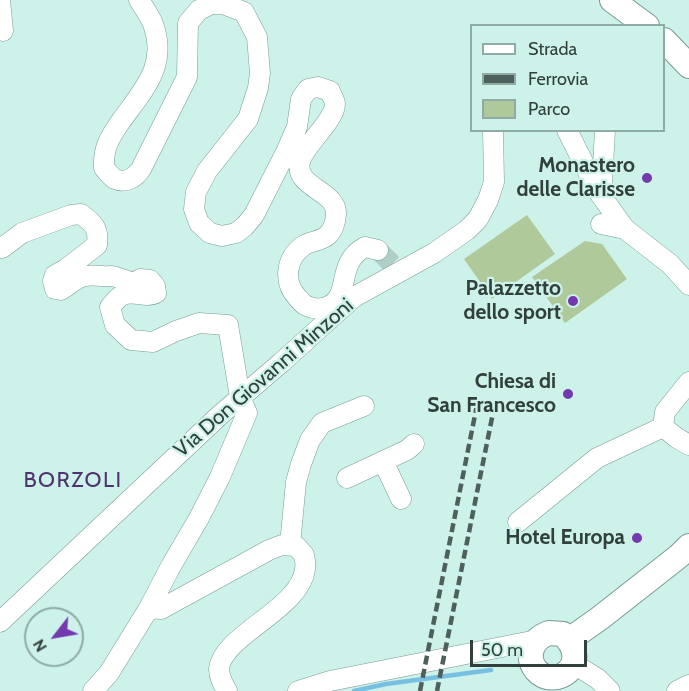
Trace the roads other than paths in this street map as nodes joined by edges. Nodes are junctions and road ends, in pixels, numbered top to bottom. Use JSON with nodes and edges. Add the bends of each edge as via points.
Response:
{"nodes":[{"id":1,"x":0,"y":0,"type":"edge"},
{"id":2,"x":139,"y":0,"type":"edge"},
{"id":3,"x":612,"y":0,"type":"edge"},
{"id":4,"x":643,"y":24,"type":"edge"},
{"id":5,"x":3,"y":31,"type":"dead end"},
{"id":6,"x":665,"y":42,"type":"edge"},
{"id":7,"x":689,"y":66,"type":"edge"},
{"id":8,"x":493,"y":132,"type":"edge"},
{"id":9,"x":568,"y":132,"type":"edge"},
{"id":10,"x":605,"y":132,"type":"edge"},
{"id":11,"x":597,"y":190,"type":"junction"},
{"id":12,"x":601,"y":224,"type":"dead end"},
{"id":13,"x":625,"y":229,"type":"junction"},
{"id":14,"x":2,"y":248,"type":"dead end"},
{"id":15,"x":378,"y":250,"type":"dead end"},
{"id":16,"x":689,"y":285,"type":"edge"},
{"id":17,"x":689,"y":382,"type":"edge"},
{"id":18,"x":240,"y":397,"type":"junction"},
{"id":19,"x":364,"y":406,"type":"dead end"},
{"id":20,"x":663,"y":427,"type":"junction"},
{"id":21,"x":414,"y":444,"type":"dead end"},
{"id":22,"x":689,"y":445,"type":"edge"},
{"id":23,"x":383,"y":461,"type":"junction"},
{"id":24,"x":347,"y":478,"type":"dead end"},
{"id":25,"x":401,"y":499,"type":"dead end"},
{"id":26,"x":518,"y":522,"type":"dead end"},
{"id":27,"x":291,"y":545,"type":"junction"},
{"id":28,"x":689,"y":546,"type":"edge"},
{"id":29,"x":149,"y":608,"type":"junction"},
{"id":30,"x":0,"y":622,"type":"edge"},
{"id":31,"x":569,"y":639,"type":"junction"},
{"id":32,"x":537,"y":640,"type":"junction"},
{"id":33,"x":550,"y":679,"type":"edge"},
{"id":34,"x":689,"y":685,"type":"edge"},
{"id":35,"x":93,"y":691,"type":"edge"},
{"id":36,"x":227,"y":691,"type":"edge"},
{"id":37,"x":298,"y":691,"type":"edge"},
{"id":38,"x":610,"y":691,"type":"edge"},
{"id":39,"x":676,"y":691,"type":"edge"}],
"edges":[{"from":1,"to":5,"type":"street"},
{"from":2,"to":15,"type":"street","via":[[153,23],[159,50],[156,68],[110,137],[103,155],[104,168],[115,179],[136,177],[187,77],[188,23],[199,10],[223,4],[244,12],[257,37],[260,73],[248,118],[195,192],[194,209],[199,223],[210,233],[222,236],[245,226],[286,152],[297,127],[301,99],[308,89],[318,87],[330,91],[335,103],[324,127],[299,162],[300,173],[326,195],[337,213],[327,237],[304,244],[296,252],[287,279],[291,291],[304,305],[316,309],[330,306],[339,297],[350,260],[365,247]]},
{"from":3,"to":4,"type":"main road"},
{"from":6,"to":7,"type":"main road"},
{"from":8,"to":18,"type":"street","name":"Via Don Giovanni Minzoni","via":[[494,182],[478,219],[434,253],[397,268],[354,297]]},
{"from":9,"to":11,"type":"street"},
{"from":10,"to":11,"type":"street","via":[[602,184]]},
{"from":11,"to":13,"type":"street"},
{"from":12,"to":13,"type":"street"},
{"from":13,"to":16,"type":"street","via":[[670,264]]},
{"from":14,"to":18,"type":"street","via":[[22,233],[81,214],[96,228],[97,245],[55,275],[56,289],[90,275],[114,276],[135,283],[150,280],[156,293],[121,295],[110,307],[115,325],[131,340],[153,342],[199,323],[228,325]]},
{"from":17,"to":20,"type":"street","via":[[665,412]]},
{"from":18,"to":29,"type":"street","via":[[248,413],[220,477]]},
{"from":18,"to":30,"type":"street","name":"Via Don Giovanni Minzoni"},
{"from":19,"to":27,"type":"street","via":[[322,423],[310,440],[296,482]]},
{"from":20,"to":22,"type":"street"},
{"from":20,"to":26,"type":"street","via":[[597,458]]},
{"from":21,"to":23,"type":"street"},
{"from":23,"to":24,"type":"street"},
{"from":23,"to":25,"type":"street"},
{"from":27,"to":29,"type":"street","via":[[269,550],[161,609]]},
{"from":27,"to":36,"type":"street","via":[[304,555],[305,571],[298,587],[287,601],[228,650],[219,669]]},
{"from":28,"to":31,"type":"main road"},
{"from":29,"to":35,"type":"street","via":[[109,673]]},
{"from":31,"to":32,"type":"main road","via":[[558,633]]},
{"from":31,"to":33,"type":"main road","via":[[575,651]]},
{"from":32,"to":33,"type":"main road","via":[[531,661],[534,668]]},
{"from":32,"to":37,"type":"street","via":[[330,681]]},
{"from":33,"to":38,"type":"street","via":[[598,679]]},
{"from":34,"to":39,"type":"street"}]}
